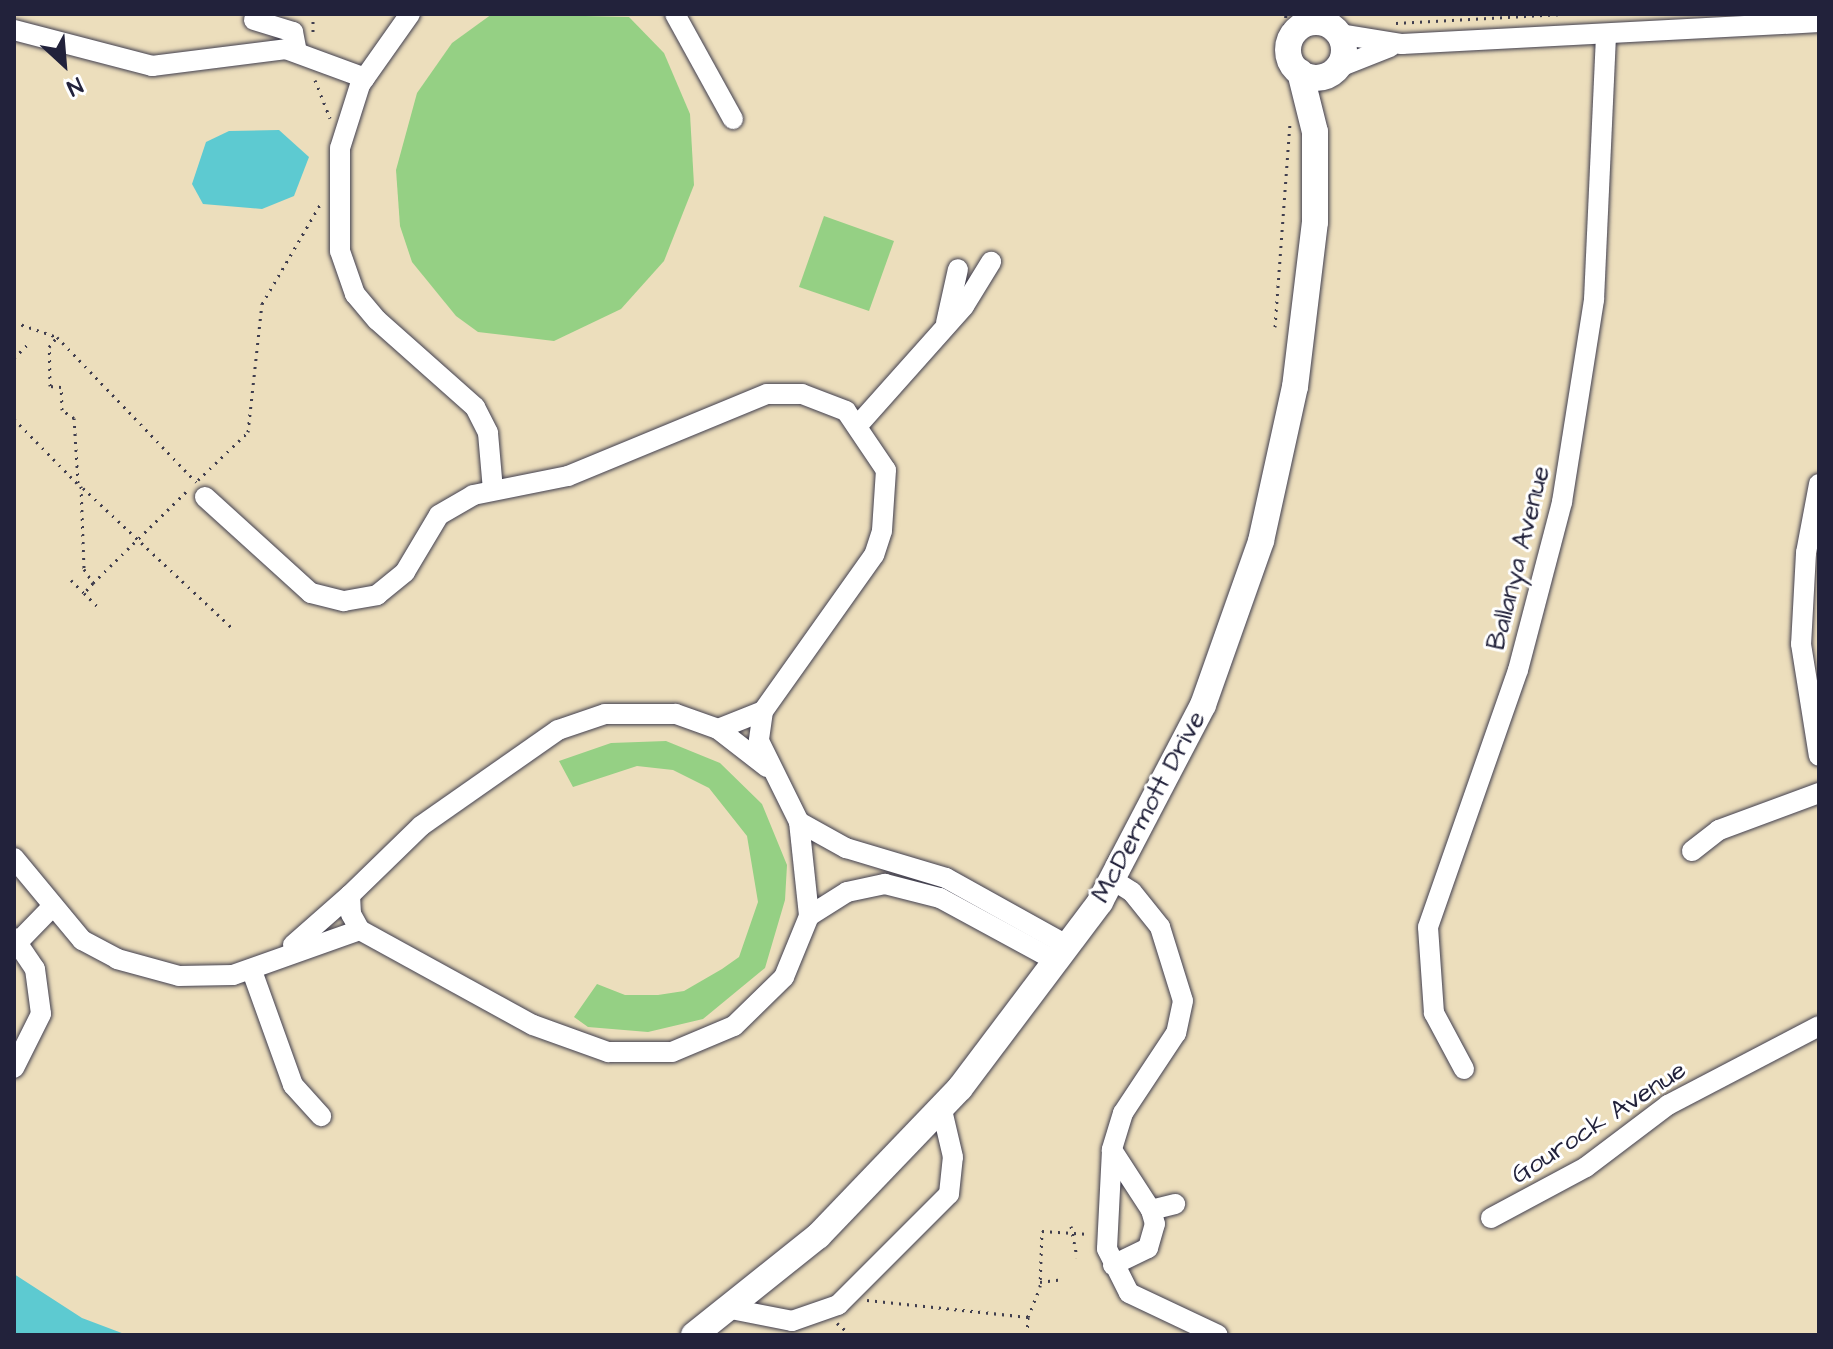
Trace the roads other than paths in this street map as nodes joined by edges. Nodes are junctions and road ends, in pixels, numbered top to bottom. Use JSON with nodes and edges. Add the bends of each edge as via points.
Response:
{"nodes":[{"id":1,"x":410,"y":14,"type":"edge"},
{"id":2,"x":675,"y":14,"type":"edge"},
{"id":3,"x":261,"y":19,"type":"edge"},
{"id":4,"x":1293,"y":20,"type":"edge"},
{"id":5,"x":1741,"y":20,"type":"edge"},
{"id":6,"x":1819,"y":22,"type":"edge"},
{"id":7,"x":1331,"y":24,"type":"edge"},
{"id":8,"x":14,"y":30,"type":"edge"},
{"id":9,"x":1606,"y":36,"type":"junction"},
{"id":10,"x":1402,"y":44,"type":"junction"},
{"id":11,"x":305,"y":47,"type":"junction"},
{"id":12,"x":1334,"y":71,"type":"junction"},
{"id":13,"x":1292,"y":72,"type":"junction"},
{"id":14,"x":365,"y":78,"type":"junction"},
{"id":15,"x":733,"y":119,"type":"dead end"},
{"id":16,"x":1315,"y":132,"type":"junction"},
{"id":17,"x":991,"y":262,"type":"dead end"},
{"id":18,"x":958,"y":269,"type":"dead end"},
{"id":19,"x":945,"y":328,"type":"junction"},
{"id":20,"x":859,"y":424,"type":"junction"},
{"id":21,"x":1819,"y":484,"type":"edge"},
{"id":22,"x":202,"y":489,"type":"road end"},
{"id":23,"x":493,"y":490,"type":"junction"},
{"id":24,"x":763,"y":711,"type":"junction"},
{"id":25,"x":718,"y":729,"type":"junction"},
{"id":26,"x":1819,"y":756,"type":"edge"},
{"id":27,"x":773,"y":772,"type":"junction"},
{"id":28,"x":1819,"y":793,"type":"edge"},
{"id":29,"x":799,"y":822,"type":"junction"},
{"id":30,"x":1692,"y":851,"type":"dead end"},
{"id":31,"x":14,"y":858,"type":"edge"},
{"id":32,"x":1113,"y":880,"type":"junction"},
{"id":33,"x":350,"y":895,"type":"junction"},
{"id":34,"x":50,"y":909,"type":"junction"},
{"id":35,"x":809,"y":916,"type":"junction"},
{"id":36,"x":360,"y":930,"type":"junction"},
{"id":37,"x":16,"y":940,"type":"edge"},
{"id":38,"x":1062,"y":953,"type":"junction"},
{"id":39,"x":283,"y":955,"type":"junction"},
{"id":40,"x":252,"y":971,"type":"junction"},
{"id":41,"x":1819,"y":1026,"type":"edge"},
{"id":42,"x":14,"y":1068,"type":"edge"},
{"id":43,"x":1464,"y":1069,"type":"dead end"},
{"id":44,"x":942,"y":1110,"type":"junction"},
{"id":45,"x":321,"y":1116,"type":"dead end"},
{"id":46,"x":1112,"y":1150,"type":"junction"},
{"id":47,"x":1175,"y":1204,"type":"dead end"},
{"id":48,"x":1151,"y":1210,"type":"junction"},
{"id":49,"x":1491,"y":1218,"type":"dead end"},
{"id":50,"x":1113,"y":1265,"type":"junction"},
{"id":51,"x":731,"y":1309,"type":"junction"},
{"id":52,"x":694,"y":1335,"type":"edge"},
{"id":53,"x":1218,"y":1335,"type":"edge"}],
"edges":[{"from":1,"to":14,"type":"street"},
{"from":2,"to":15,"type":"street"},
{"from":3,"to":11,"type":"street","via":[[293,32]]},
{"from":4,"to":7,"type":"main road"},
{"from":4,"to":13,"type":"main road","name":"McDermott Drive"},
{"from":5,"to":6,"type":"street"},
{"from":5,"to":9,"type":"street"},
{"from":7,"to":10,"type":"street"},
{"from":7,"to":12,"type":"main road","name":"McDermott Drive","via":[[1344,51]]},
{"from":8,"to":11,"type":"street","via":[[152,66],[186,66],[254,48]]},
{"from":9,"to":10,"type":"street"},
{"from":9,"to":43,"type":"street","name":"Ballanya Avenue","via":[[1594,300],[1565,488],[1518,670],[1428,927],[1434,1013]]},
{"from":10,"to":12,"type":"street"},
{"from":11,"to":14,"type":"street"},
{"from":12,"to":13,"type":"main road"},
{"from":12,"to":16,"type":"main road","name":"McDermott Drive"},
{"from":13,"to":16,"type":"main road","name":"McDermott Drive"},
{"from":14,"to":23,"type":"street","via":[[340,148],[340,251],[355,294],[377,320],[475,407],[488,433]]},
{"from":16,"to":32,"type":"main road","name":"McDermott Drive","via":[[1306,310],[1261,541],[1203,705]]},
{"from":17,"to":19,"type":"street"},
{"from":18,"to":19,"type":"street"},
{"from":19,"to":20,"type":"street"},
{"from":20,"to":23,"type":"street","via":[[846,411],[786,391],[734,405],[568,476]]},
{"from":20,"to":24,"type":"street","via":[[886,470],[882,531],[874,555]]},
{"from":21,"to":26,"type":"street","via":[[1801,602],[1807,700]]},
{"from":22,"to":23,"type":"street","via":[[311,593],[344,601],[377,595],[405,572],[439,515]]},
{"from":24,"to":25,"type":"street"},
{"from":24,"to":27,"type":"street","via":[[759,741]]},
{"from":25,"to":27,"type":"street"},
{"from":25,"to":33,"type":"street","via":[[642,709],[558,730],[421,826]]},
{"from":27,"to":29,"type":"street"},
{"from":28,"to":30,"type":"street","via":[[1719,830]]},
{"from":29,"to":35,"type":"street"},
{"from":29,"to":38,"type":"street","via":[[846,848],[946,878]]},
{"from":31,"to":34,"type":"street"},
{"from":32,"to":38,"type":"main road","name":"McDermott Drive"},
{"from":32,"to":46,"type":"street","via":[[1132,892],[1160,927],[1183,1001],[1176,1033],[1123,1113]]},
{"from":33,"to":36,"type":"street"},
{"from":33,"to":39,"type":"street"},
{"from":34,"to":37,"type":"street"},
{"from":34,"to":40,"type":"street","via":[[82,940],[147,969],[207,978]]},
{"from":35,"to":36,"type":"street","via":[[784,977],[753,1013],[715,1036],[644,1054],[597,1049],[533,1025]]},
{"from":35,"to":38,"type":"street","via":[[847,892],[910,888]]},
{"from":36,"to":39,"type":"street"},
{"from":37,"to":42,"type":"street","via":[[39,980],[41,1014]]},
{"from":38,"to":44,"type":"main road","name":"McDermott Drive"},
{"from":39,"to":40,"type":"street"},
{"from":40,"to":45,"type":"street","via":[[293,1085]]},
{"from":41,"to":49,"type":"street","name":"Gourock Avenue","via":[[1668,1105],[1586,1167]]},
{"from":44,"to":51,"type":"main road","name":"McDermott Drive","via":[[818,1236]]},
{"from":44,"to":51,"type":"street","via":[[953,1157],[949,1194],[838,1305],[792,1321]]},
{"from":46,"to":48,"type":"street"},
{"from":46,"to":50,"type":"street","via":[[1106,1209]]},
{"from":47,"to":48,"type":"street"},
{"from":48,"to":50,"type":"street","via":[[1155,1224],[1148,1248]]},
{"from":50,"to":53,"type":"street","via":[[1129,1293],[1155,1311]]},
{"from":51,"to":52,"type":"main road","name":"McDermott Drive"}]}
